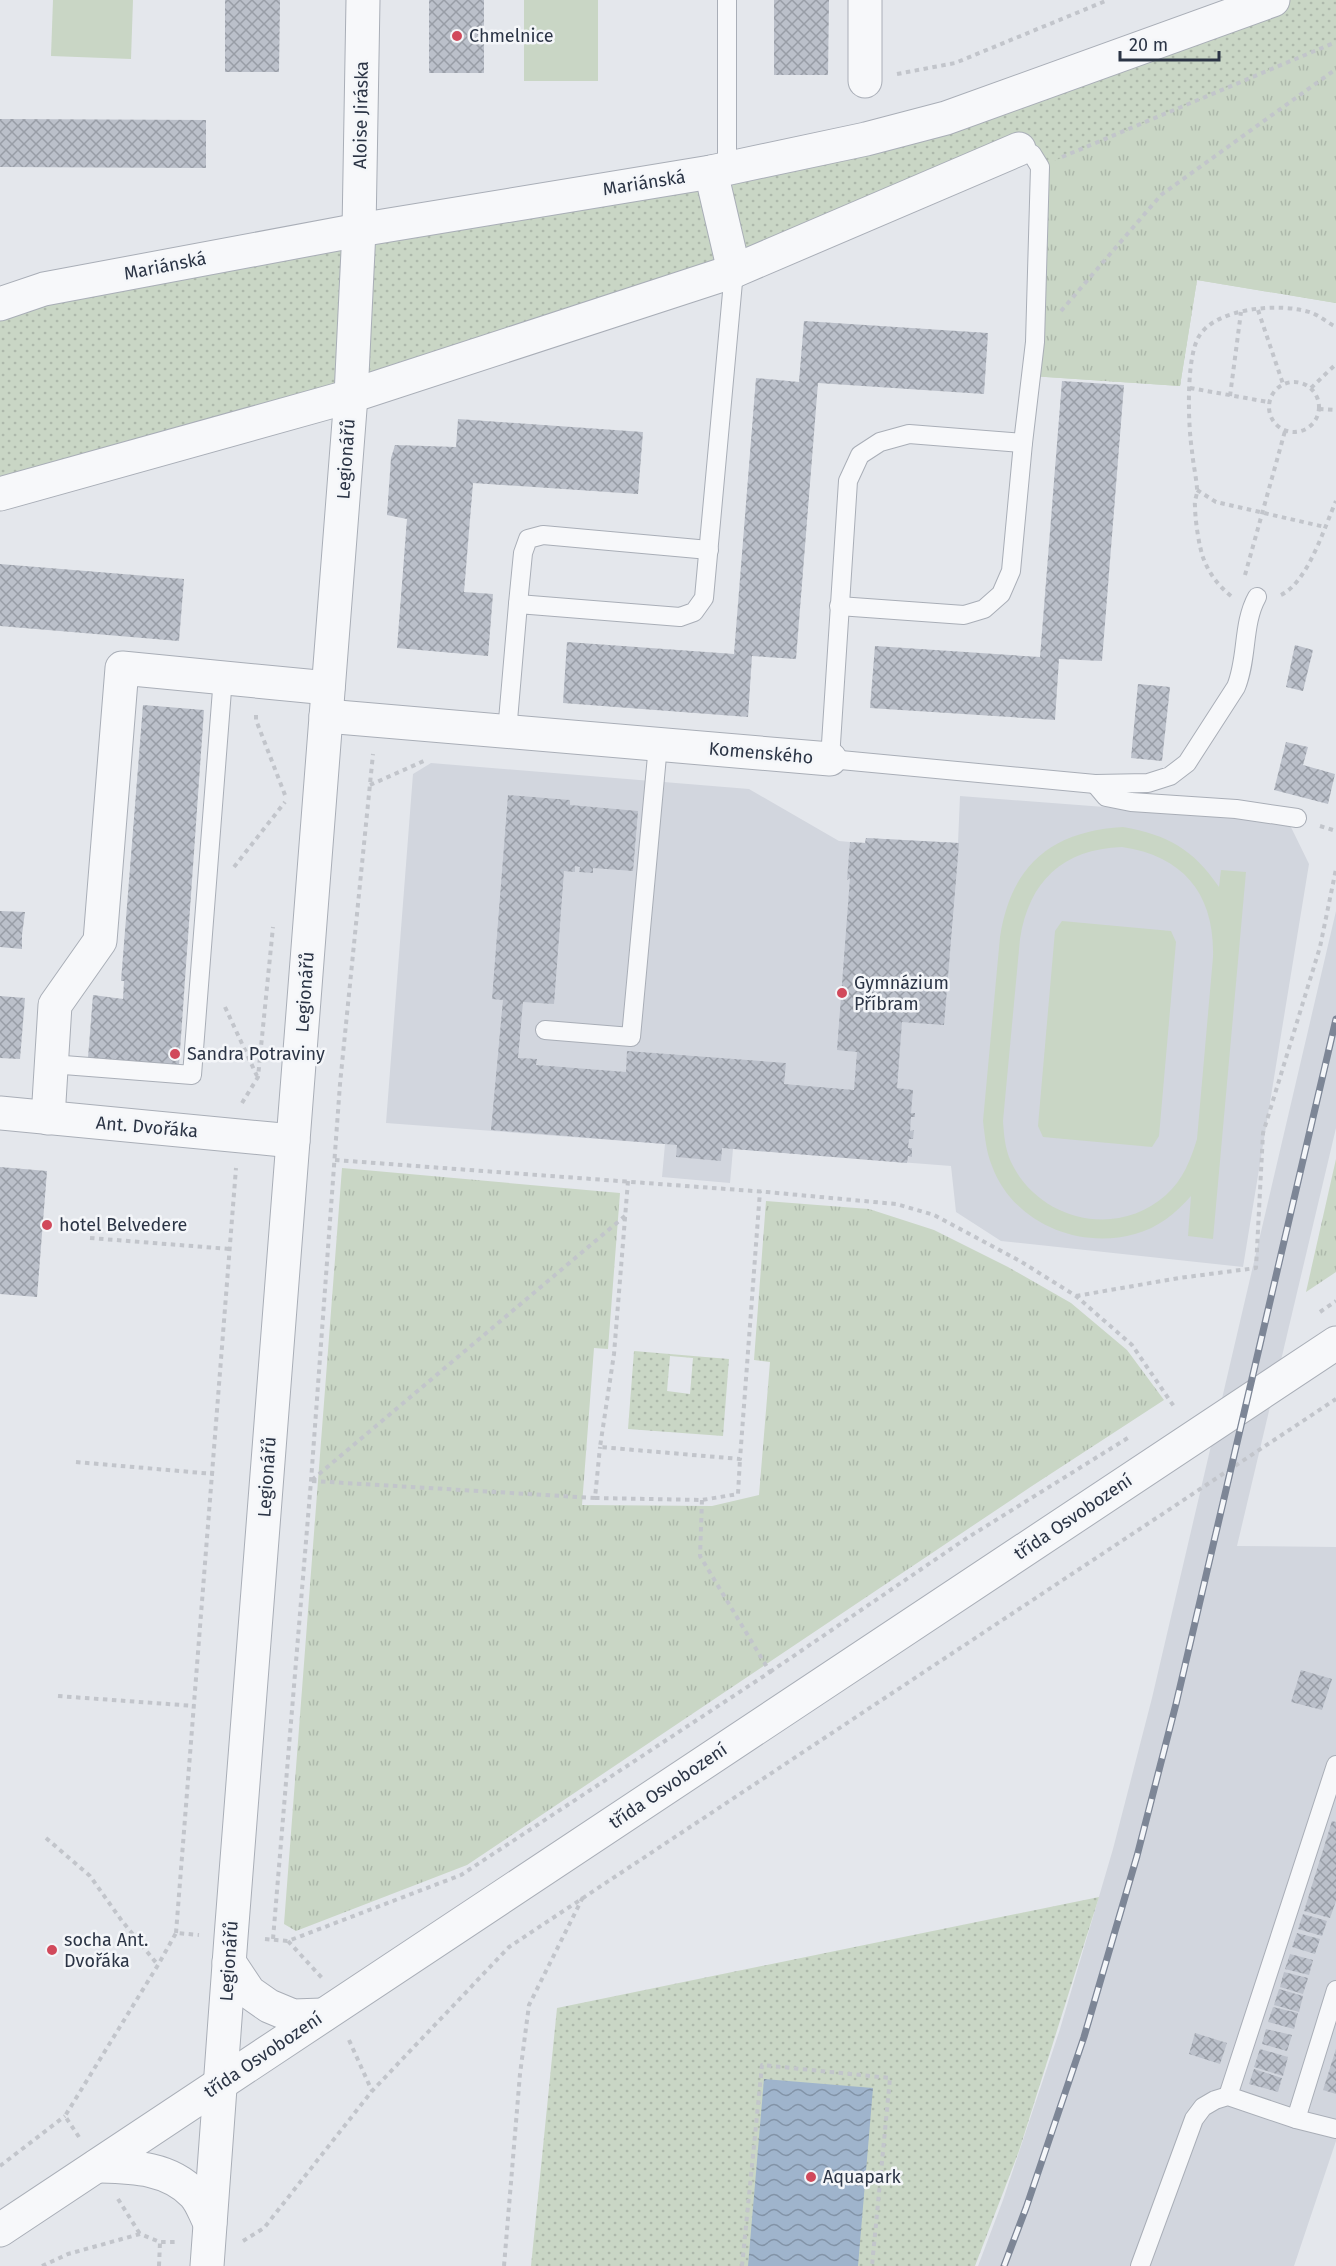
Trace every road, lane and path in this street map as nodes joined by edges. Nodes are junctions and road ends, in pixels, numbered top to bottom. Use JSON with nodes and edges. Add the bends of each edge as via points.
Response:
{"nodes":[{"id":1,"x":363,"y":0,"type":"edge"},
{"id":2,"x":727,"y":0,"type":"edge"},
{"id":3,"x":865,"y":0,"type":"edge"},
{"id":4,"x":1108,"y":0,"type":"edge"},
{"id":5,"x":1272,"y":0,"type":"edge"},
{"id":6,"x":1336,"y":69,"type":"edge"},
{"id":7,"x":865,"y":81,"type":"joint"},
{"id":8,"x":1019,"y":149,"type":"joint"},
{"id":9,"x":719,"y":171,"type":"junction"},
{"id":10,"x":358,"y":230,"type":"junction"},
{"id":11,"x":734,"y":272,"type":"junction"},
{"id":12,"x":0,"y":304,"type":"edge"},
{"id":13,"x":1258,"y":310,"type":"junction"},
{"id":14,"x":1241,"y":312,"type":"junction"},
{"id":15,"x":1336,"y":327,"type":"edge"},
{"id":16,"x":1035,"y":342,"type":"junction"},
{"id":17,"x":1336,"y":364,"type":"edge"},
{"id":18,"x":1283,"y":384,"type":"junction"},
{"id":19,"x":1190,"y":388,"type":"junction"},
{"id":20,"x":1311,"y":388,"type":"junction"},
{"id":21,"x":351,"y":396,"type":"junction"},
{"id":22,"x":1230,"y":396,"type":"junction"},
{"id":23,"x":1268,"y":402,"type":"junction"},
{"id":24,"x":1319,"y":408,"type":"junction"},
{"id":25,"x":1336,"y":410,"type":"edge"},
{"id":26,"x":1285,"y":431,"type":"junction"},
{"id":27,"x":1023,"y":443,"type":"junction"},
{"id":28,"x":1197,"y":490,"type":"junction"},
{"id":29,"x":0,"y":494,"type":"edge"},
{"id":30,"x":1336,"y":501,"type":"edge"},
{"id":31,"x":1264,"y":513,"type":"junction"},
{"id":32,"x":1325,"y":527,"type":"junction"},
{"id":33,"x":709,"y":550,"type":"junction"},
{"id":34,"x":1253,"y":594,"type":"junction"},
{"id":35,"x":518,"y":604,"type":"junction"},
{"id":36,"x":839,"y":606,"type":"junction"},
{"id":37,"x":223,"y":677,"type":"junction"},
{"id":38,"x":258,"y":681,"type":"junction"},
{"id":39,"x":327,"y":702,"type":"junction"},
{"id":40,"x":376,"y":720,"type":"junction"},
{"id":41,"x":507,"y":732,"type":"junction"},
{"id":42,"x":658,"y":745,"type":"junction"},
{"id":43,"x":830,"y":759,"type":"junction"},
{"id":44,"x":1095,"y":784,"type":"junction"},
{"id":45,"x":287,"y":799,"type":"junction"},
{"id":46,"x":286,"y":811,"type":"dead end"},
{"id":47,"x":1297,"y":818,"type":"dead end"},
{"id":48,"x":1336,"y":869,"type":"edge"},
{"id":49,"x":205,"y":905,"type":"junction"},
{"id":50,"x":273,"y":927,"type":"dead end"},
{"id":51,"x":201,"y":956,"type":"junction"},
{"id":52,"x":545,"y":1030,"type":"dead end"},
{"id":53,"x":51,"y":1064,"type":"junction"},
{"id":54,"x":258,"y":1077,"type":"junction"},
{"id":55,"x":241,"y":1104,"type":"dead end"},
{"id":56,"x":0,"y":1113,"type":"edge"},
{"id":57,"x":48,"y":1118,"type":"junction"},
{"id":58,"x":293,"y":1141,"type":"junction"},
{"id":59,"x":335,"y":1160,"type":"junction"},
{"id":60,"x":236,"y":1164,"type":"dead end"},
{"id":61,"x":628,"y":1181,"type":"junction"},
{"id":62,"x":760,"y":1191,"type":"junction"},
{"id":63,"x":626,"y":1215,"type":"junction"},
{"id":64,"x":90,"y":1238,"type":"dead end"},
{"id":65,"x":230,"y":1249,"type":"junction"},
{"id":66,"x":1076,"y":1296,"type":"junction"},
{"id":67,"x":1336,"y":1301,"type":"edge"},
{"id":68,"x":1317,"y":1314,"type":"dead end"},
{"id":69,"x":1336,"y":1342,"type":"edge"},
{"id":70,"x":1336,"y":1399,"type":"edge"},
{"id":71,"x":1185,"y":1402,"type":"dead end"},
{"id":72,"x":1175,"y":1408,"type":"junction"},
{"id":73,"x":1166,"y":1414,"type":"dead end"},
{"id":74,"x":1136,"y":1433,"type":"dead end"},
{"id":75,"x":600,"y":1448,"type":"junction"},
{"id":76,"x":740,"y":1459,"type":"junction"},
{"id":77,"x":76,"y":1462,"type":"dead end"},
{"id":78,"x":214,"y":1474,"type":"junction"},
{"id":79,"x":311,"y":1480,"type":"junction"},
{"id":80,"x":595,"y":1498,"type":"junction"},
{"id":81,"x":702,"y":1500,"type":"junction"},
{"id":82,"x":770,"y":1672,"type":"junction"},
{"id":83,"x":58,"y":1696,"type":"dead end"},
{"id":84,"x":195,"y":1707,"type":"junction"},
{"id":85,"x":1336,"y":1765,"type":"edge"},
{"id":86,"x":46,"y":1838,"type":"dead end"},
{"id":87,"x":584,"y":1896,"type":"junction"},
{"id":88,"x":176,"y":1933,"type":"junction"},
{"id":89,"x":207,"y":1935,"type":"dead end"},
{"id":90,"x":263,"y":1939,"type":"dead end"},
{"id":91,"x":273,"y":1940,"type":"junction"},
{"id":92,"x":288,"y":1941,"type":"junction"},
{"id":93,"x":229,"y":1962,"type":"junction"},
{"id":94,"x":159,"y":1965,"type":"junction"},
{"id":95,"x":325,"y":1982,"type":"dead end"},
{"id":96,"x":1336,"y":1990,"type":"edge"},
{"id":97,"x":323,"y":2015,"type":"junction"},
{"id":98,"x":349,"y":2040,"type":"dead end"},
{"id":99,"x":221,"y":2083,"type":"junction"},
{"id":100,"x":372,"y":2091,"type":"junction"},
{"id":101,"x":1228,"y":2096,"type":"junction"},
{"id":102,"x":65,"y":2116,"type":"junction"},
{"id":103,"x":1296,"y":2119,"type":"junction"},
{"id":104,"x":1336,"y":2129,"type":"edge"},
{"id":105,"x":0,"y":2166,"type":"edge"},
{"id":106,"x":97,"y":2166,"type":"junction"},
{"id":107,"x":0,"y":2230,"type":"edge"},
{"id":108,"x":140,"y":2234,"type":"junction"},
{"id":109,"x":160,"y":2242,"type":"junction"},
{"id":110,"x":208,"y":2244,"type":"edge"},
{"id":111,"x":42,"y":2266,"type":"edge"},
{"id":112,"x":159,"y":2266,"type":"edge"},
{"id":113,"x":504,"y":2266,"type":"edge"},
{"id":114,"x":742,"y":2266,"type":"edge"},
{"id":115,"x":872,"y":2266,"type":"edge"},
{"id":116,"x":1140,"y":2266,"type":"edge"}],
"edges":[{"from":1,"to":10,"type":"street","name":"Aloise Jiráska"},
{"from":2,"to":9,"type":"lane"},
{"from":3,"to":7,"type":"street"},
{"from":4,"to":7,"type":"path","via":[[954,63]]},
{"from":5,"to":9,"type":"street","name":"Mariánská","via":[[946,118]]},
{"from":6,"to":16,"type":"path","via":[[1161,195]]},
{"from":8,"to":11,"type":"street"},
{"from":8,"to":16,"type":"lane","via":[[1032,154],[1040,167]]},
{"from":9,"to":10,"type":"street","name":"Mariánská"},
{"from":9,"to":11,"type":"street"},
{"from":10,"to":12,"type":"street","name":"Mariánská","via":[[44,289]]},
{"from":10,"to":21,"type":"street","name":"Legionářů"},
{"from":11,"to":21,"type":"street"},
{"from":11,"to":33,"type":"lane"},
{"from":13,"to":14,"type":"path"},
{"from":13,"to":15,"type":"path","via":[[1312,313]]},
{"from":13,"to":18,"type":"path"},
{"from":14,"to":19,"type":"path","via":[[1211,322],[1198,337],[1192,354]]},
{"from":14,"to":22,"type":"path"},
{"from":16,"to":27,"type":"lane"},
{"from":17,"to":20,"type":"path"},
{"from":18,"to":20,"type":"path","via":[[1297,382]]},
{"from":18,"to":23,"type":"path"},
{"from":19,"to":22,"type":"path"},
{"from":19,"to":28,"type":"path","via":[[1191,448]]},
{"from":20,"to":24,"type":"path"},
{"from":21,"to":29,"type":"street"},
{"from":21,"to":39,"type":"street","name":"Legionářů"},
{"from":22,"to":23,"type":"path"},
{"from":23,"to":26,"type":"path","via":[[1273,422]]},
{"from":24,"to":25,"type":"path"},
{"from":24,"to":26,"type":"path","via":[[1308,428]]},
{"from":26,"to":31,"type":"path"},
{"from":27,"to":36,"type":"lane","via":[[1011,571],[1000,594],[984,609],[964,615]]},
{"from":27,"to":36,"type":"lane","name":"Komenského","via":[[909,434],[880,442],[860,455],[848,481]]},
{"from":28,"to":31,"type":"path","via":[[1216,502]]},
{"from":28,"to":34,"type":"path","via":[[1194,505],[1203,558],[1215,581],[1231,596]]},
{"from":30,"to":32,"type":"path"},
{"from":31,"to":32,"type":"path"},
{"from":31,"to":34,"type":"path","via":[[1245,576],[1244,586]]},
{"from":32,"to":34,"type":"path","via":[[1297,583],[1276,598]]},
{"from":33,"to":35,"type":"lane","via":[[704,598],[694,612],[680,617]]},
{"from":33,"to":35,"type":"lane","via":[[543,535],[528,539]]},
{"from":34,"to":44,"type":"lane","via":[[1242,673],[1187,763],[1170,776],[1148,783]]},
{"from":35,"to":41,"type":"lane"},
{"from":36,"to":43,"type":"lane","name":"Komenského"},
{"from":37,"to":38,"type":"street"},
{"from":37,"to":49,"type":"lane"},
{"from":37,"to":53,"type":"street","via":[[122,668],[99,941],[55,1005]]},
{"from":38,"to":39,"type":"street"},
{"from":38,"to":45,"type":"path","via":[[256,720]]},
{"from":39,"to":40,"type":"street","name":"Komenského"},
{"from":39,"to":58,"type":"street","name":"Legionářů"},
{"from":40,"to":41,"type":"street","name":"Komenského"},
{"from":40,"to":59,"type":"path"},
{"from":41,"to":42,"type":"street","name":"Komenského"},
{"from":42,"to":43,"type":"street","name":"Komenského"},
{"from":42,"to":52,"type":"lane","via":[[632,1037]]},
{"from":43,"to":44,"type":"lane"},
{"from":44,"to":47,"type":"lane","via":[[1106,797],[1131,802],[1236,809]]},
{"from":45,"to":46,"type":"path"},
{"from":45,"to":49,"type":"path"},
{"from":48,"to":66,"type":"path","via":[[1320,947],[1263,1133],[1256,1268]]},
{"from":49,"to":51,"type":"lane"},
{"from":50,"to":54,"type":"path"},
{"from":51,"to":53,"type":"lane","via":[[192,1075]]},
{"from":51,"to":54,"type":"path"},
{"from":53,"to":57,"type":"street"},
{"from":54,"to":55,"type":"path"},
{"from":56,"to":57,"type":"street","name":"Ant. Dvořáka"},
{"from":57,"to":58,"type":"street","name":"Ant. Dvořáka"},
{"from":58,"to":93,"type":"street","name":"Legionářů"},
{"from":59,"to":61,"type":"path"},
{"from":59,"to":79,"type":"path"},
{"from":60,"to":65,"type":"path"},
{"from":61,"to":62,"type":"path"},
{"from":61,"to":63,"type":"path"},
{"from":62,"to":66,"type":"path","via":[[896,1204],[934,1215]]},
{"from":62,"to":76,"type":"path"},
{"from":63,"to":75,"type":"path","via":[[614,1354]]},
{"from":63,"to":79,"type":"path"},
{"from":64,"to":65,"type":"path"},
{"from":65,"to":78,"type":"path"},
{"from":66,"to":72,"type":"path","via":[[1132,1345]]},
{"from":67,"to":68,"type":"path"},
{"from":69,"to":97,"type":"street","name":"třída Osvobození"},
{"from":70,"to":87,"type":"path"},
{"from":71,"to":72,"type":"path"},
{"from":72,"to":73,"type":"path"},
{"from":74,"to":82,"type":"path","via":[[967,1538]]},
{"from":75,"to":76,"type":"path"},
{"from":75,"to":80,"type":"path"},
{"from":76,"to":81,"type":"path","via":[[738,1494]]},
{"from":77,"to":78,"type":"path"},
{"from":78,"to":84,"type":"path"},
{"from":79,"to":80,"type":"path"},
{"from":79,"to":91,"type":"path"},
{"from":80,"to":81,"type":"path"},
{"from":81,"to":82,"type":"path","via":[[700,1556]]},
{"from":82,"to":92,"type":"path","via":[[461,1875]]},
{"from":83,"to":84,"type":"path"},
{"from":84,"to":88,"type":"path"},
{"from":85,"to":101,"type":"lane"},
{"from":86,"to":94,"type":"path","via":[[90,1876]]},
{"from":87,"to":100,"type":"path","via":[[509,1947]]},
{"from":87,"to":113,"type":"path","via":[[529,2005]]},
{"from":88,"to":89,"type":"path"},
{"from":88,"to":94,"type":"path"},
{"from":90,"to":91,"type":"path"},
{"from":91,"to":92,"type":"path"},
{"from":92,"to":95,"type":"path"},
{"from":93,"to":97,"type":"street","via":[[249,1992],[269,2006],[293,2016]]},
{"from":93,"to":99,"type":"street","name":"Legionářů"},
{"from":94,"to":102,"type":"path"},
{"from":96,"to":103,"type":"lane"},
{"from":97,"to":99,"type":"street","name":"třída Osvobození"},
{"from":98,"to":100,"type":"path"},
{"from":99,"to":106,"type":"street","name":"třída Osvobození"},
{"from":99,"to":110,"type":"street","name":"Legionářů"},
{"from":100,"to":110,"type":"path","via":[[264,2228],[240,2243]]},
{"from":101,"to":103,"type":"lane"},
{"from":101,"to":116,"type":"lane","via":[[1203,2107],[1194,2119]]},
{"from":102,"to":105,"type":"path"},
{"from":102,"to":106,"type":"path"},
{"from":103,"to":104,"type":"lane"},
{"from":106,"to":107,"type":"street","name":"třída Osvobození"},
{"from":106,"to":108,"type":"path"},
{"from":106,"to":110,"type":"street","via":[[147,2168],[174,2179],[196,2195]]},
{"from":108,"to":109,"type":"path"},
{"from":108,"to":111,"type":"path","via":[[68,2253]]},
{"from":109,"to":110,"type":"path"},
{"from":109,"to":112,"type":"path"},
{"from":114,"to":115,"type":"path","via":[[762,2065],[890,2078]]}]}
